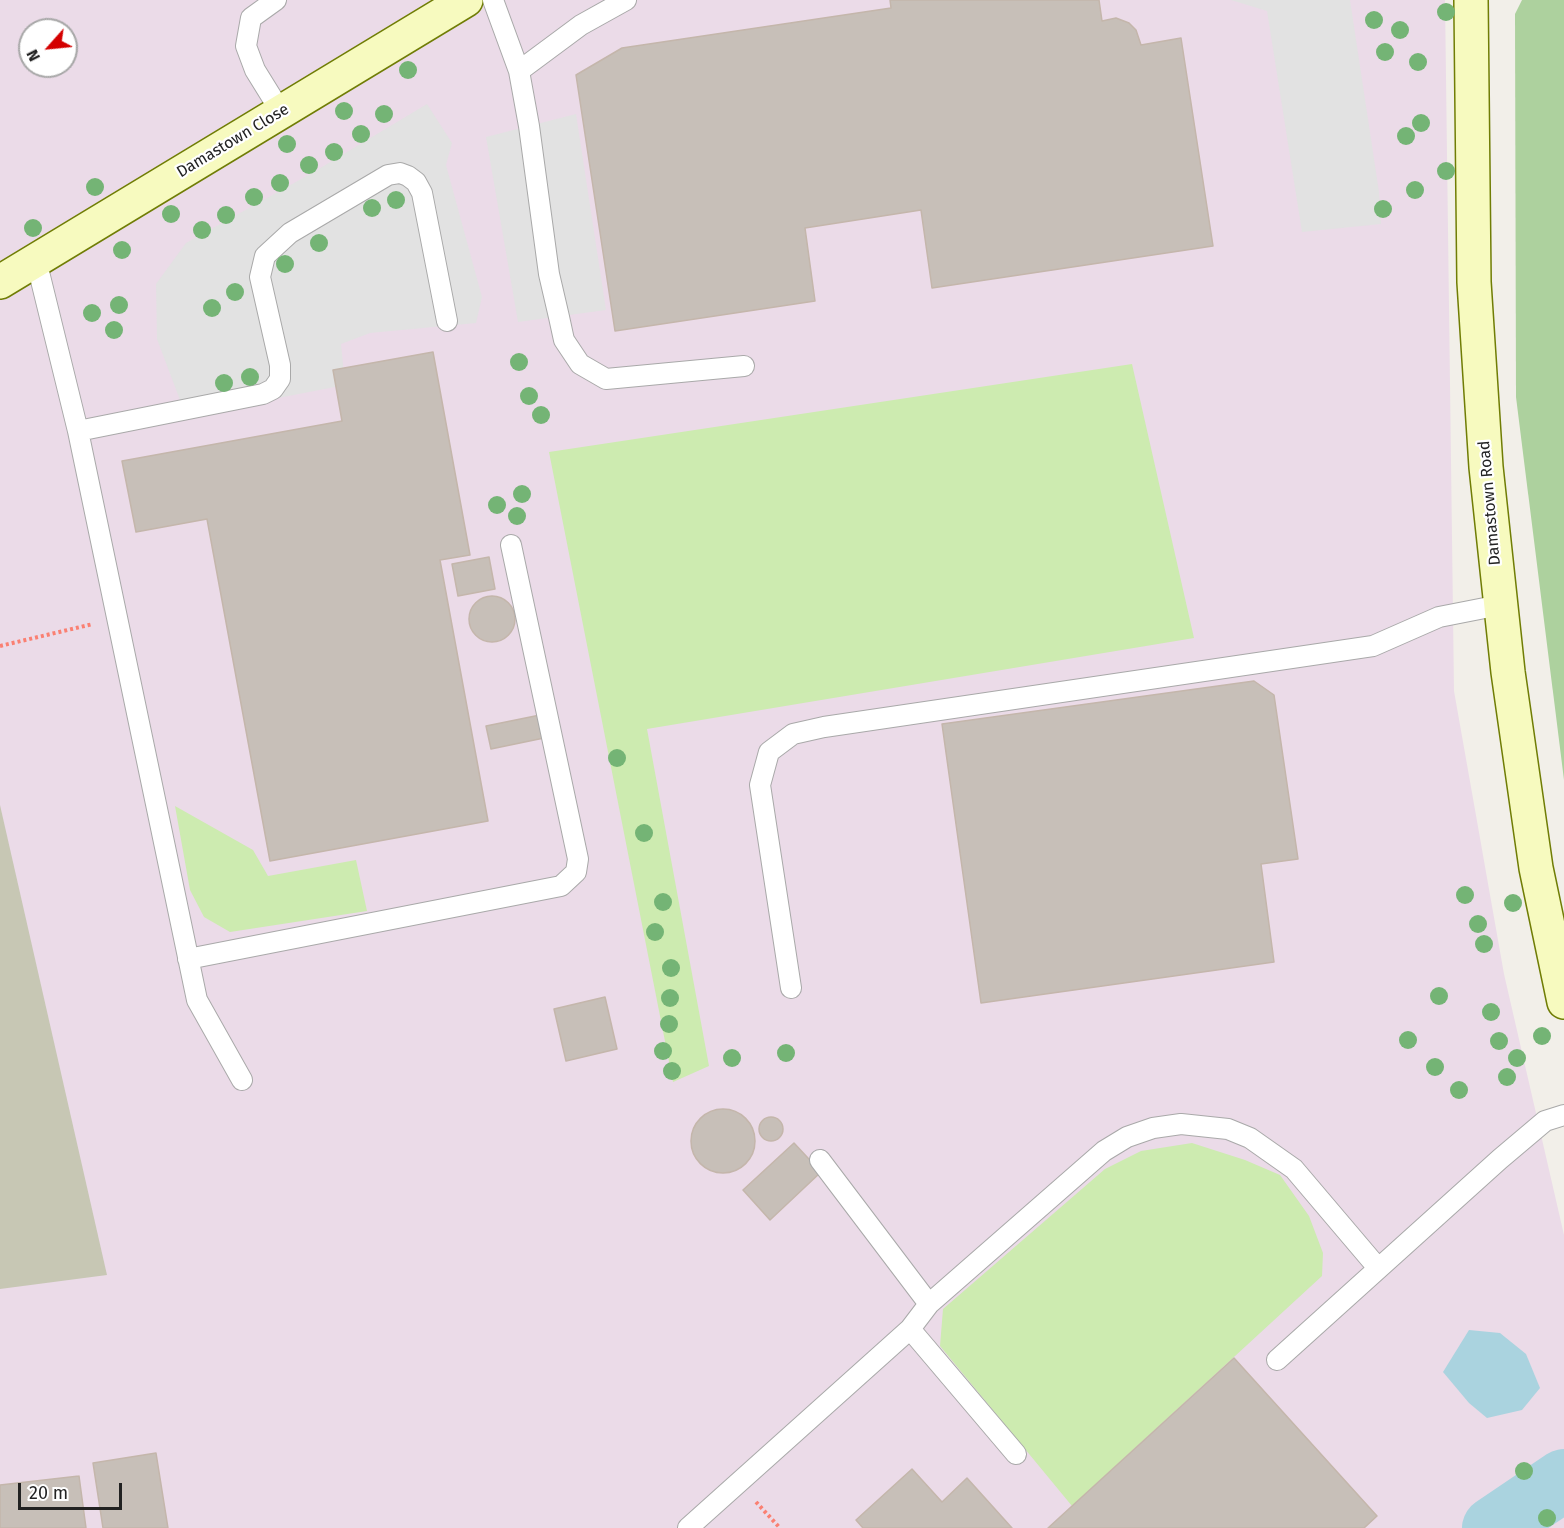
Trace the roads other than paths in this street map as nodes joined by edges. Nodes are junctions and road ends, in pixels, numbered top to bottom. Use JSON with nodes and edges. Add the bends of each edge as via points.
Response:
{"nodes":[{"id":1,"x":276,"y":0,"type":"edge"},
{"id":2,"x":466,"y":0,"type":"edge"},
{"id":3,"x":493,"y":0,"type":"edge"},
{"id":4,"x":626,"y":0,"type":"edge"},
{"id":5,"x":1472,"y":0,"type":"edge"},
{"id":6,"x":519,"y":71,"type":"junction"},
{"id":7,"x":281,"y":112,"type":"junction"},
{"id":8,"x":36,"y":260,"type":"junction"},
{"id":9,"x":0,"y":282,"type":"edge"},
{"id":10,"x":447,"y":321,"type":"dead end"},
{"id":11,"x":744,"y":366,"type":"dead end"},
{"id":12,"x":78,"y":431,"type":"junction"},
{"id":13,"x":511,"y":545,"type":"dead end"},
{"id":14,"x":1500,"y":604,"type":"junction"},
{"id":15,"x":188,"y":959,"type":"junction"},
{"id":16,"x":791,"y":988,"type":"dead end"},
{"id":17,"x":1564,"y":1002,"type":"edge"},
{"id":18,"x":242,"y":1080,"type":"dead end"},
{"id":19,"x":1564,"y":1116,"type":"edge"},
{"id":20,"x":820,"y":1160,"type":"dead end"},
{"id":21,"x":1378,"y":1268,"type":"junction"},
{"id":22,"x":929,"y":1304,"type":"junction"},
{"id":23,"x":910,"y":1329,"type":"junction"},
{"id":24,"x":1277,"y":1360,"type":"dead end"},
{"id":25,"x":1016,"y":1454,"type":"dead end"},
{"id":26,"x":688,"y":1528,"type":"edge"}],
"edges":[{"from":1,"to":7,"type":"lane","via":[[251,18],[246,46],[255,70]]},
{"from":2,"to":7,"type":"street","name":"Damastown Close"},
{"from":3,"to":6,"type":"lane"},
{"from":4,"to":6,"type":"lane","via":[[581,25]]},
{"from":5,"to":14,"type":"street","name":"Damastown Road","via":[[1474,282]]},
{"from":6,"to":11,"type":"lane","via":[[549,274],[564,340],[580,364],[606,379]]},
{"from":7,"to":8,"type":"street","name":"Damastown Close"},
{"from":8,"to":9,"type":"street","name":"Damastown Close"},
{"from":8,"to":12,"type":"lane"},
{"from":10,"to":12,"type":"lane","via":[[422,193],[417,182],[408,176],[388,175],[290,233],[265,256],[260,277],[280,365],[280,379],[273,389]]},
{"from":12,"to":15,"type":"lane"},
{"from":13,"to":15,"type":"lane","via":[[578,859],[576,872],[561,886]]},
{"from":14,"to":16,"type":"lane","via":[[1439,617],[1373,646],[793,734],[769,752],[760,785]]},
{"from":14,"to":17,"type":"street","name":"Damastown Road","via":[[1536,868]]},
{"from":15,"to":18,"type":"lane","via":[[197,1000]]},
{"from":19,"to":21,"type":"lane","via":[[1545,1121]]},
{"from":20,"to":22,"type":"lane"},
{"from":21,"to":22,"type":"lane","via":[[1294,1169],[1270,1150],[1228,1129],[1182,1124],[1153,1128],[1104,1151]]},
{"from":21,"to":24,"type":"lane"},
{"from":22,"to":23,"type":"lane"},
{"from":23,"to":25,"type":"lane"},
{"from":23,"to":26,"type":"lane"}]}
